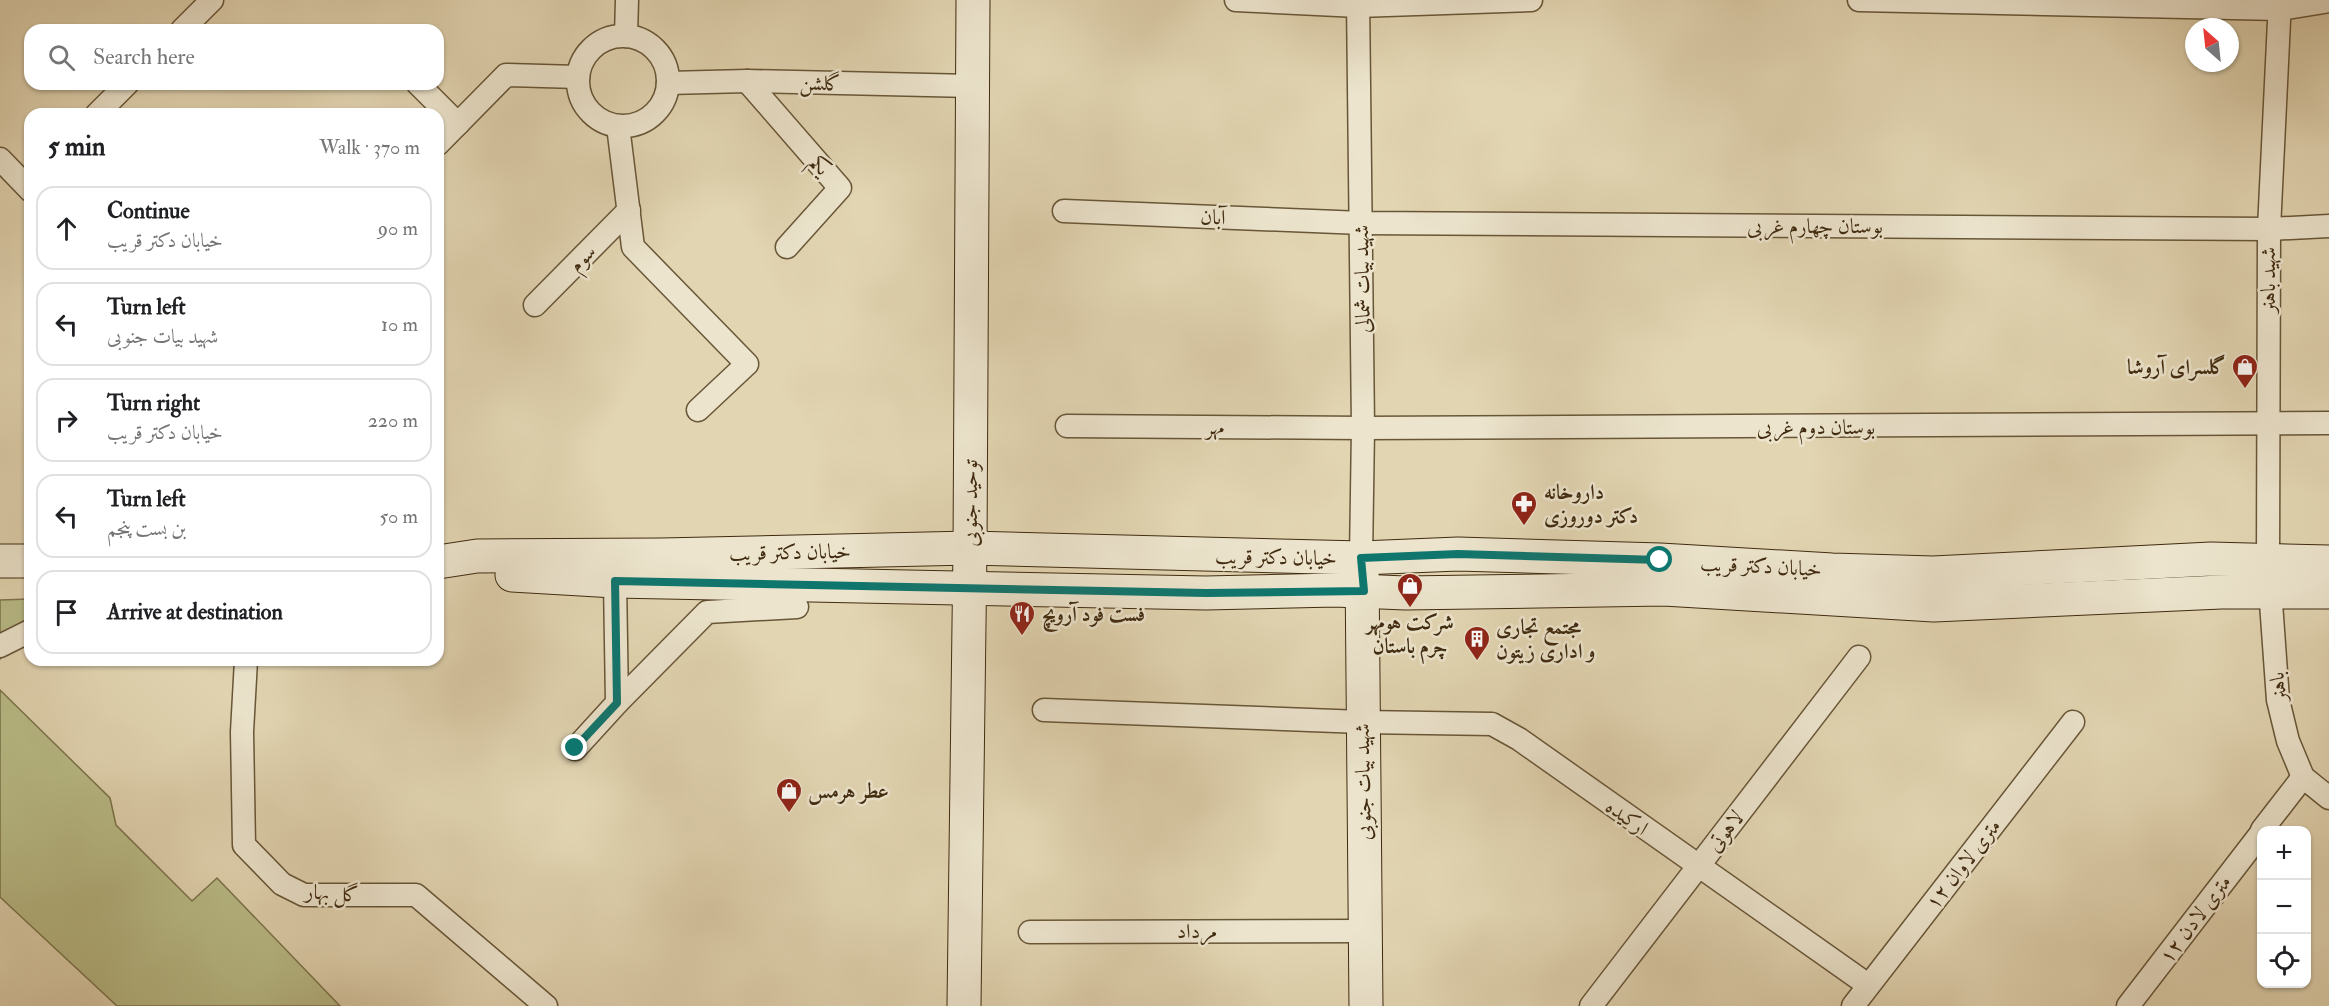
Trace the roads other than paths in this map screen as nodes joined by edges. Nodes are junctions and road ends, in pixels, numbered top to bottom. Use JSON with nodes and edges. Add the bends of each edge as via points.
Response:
{"nodes":[{"id":1,"x":212,"y":0,"type":"edge"},
{"id":2,"x":627,"y":0,"type":"edge"},
{"id":3,"x":973,"y":0,"type":"edge"},
{"id":4,"x":1236,"y":0,"type":"edge"},
{"id":5,"x":1531,"y":0,"type":"edge"},
{"id":6,"x":1859,"y":0,"type":"edge"},
{"id":7,"x":2329,"y":1,"type":"edge"},
{"id":8,"x":1358,"y":3,"type":"edge"},
{"id":9,"x":2280,"y":4,"type":"edge"},
{"id":10,"x":188,"y":24,"type":"edge"},
{"id":11,"x":626,"y":36,"type":"junction"},
{"id":12,"x":578,"y":77,"type":"junction"},
{"id":13,"x":747,"y":81,"type":"junction"},
{"id":14,"x":668,"y":83,"type":"junction"},
{"id":15,"x":972,"y":86,"type":"junction"},
{"id":16,"x":121,"y":90,"type":"edge"},
{"id":17,"x":424,"y":90,"type":"edge"},
{"id":18,"x":103,"y":108,"type":"edge"},
{"id":19,"x":442,"y":108,"type":"edge"},
{"id":20,"x":444,"y":110,"type":"edge"},
{"id":21,"x":458,"y":124,"type":"junction"},
{"id":22,"x":618,"y":126,"type":"junction"},
{"id":23,"x":444,"y":138,"type":"edge"},
{"id":24,"x":0,"y":159,"type":"edge"},
{"id":25,"x":24,"y":181,"type":"edge"},
{"id":26,"x":628,"y":210,"type":"junction"},
{"id":27,"x":1064,"y":211,"type":"dead end"},
{"id":28,"x":1362,"y":223,"type":"junction"},
{"id":29,"x":2329,"y":226,"type":"edge"},
{"id":30,"x":2269,"y":229,"type":"junction"},
{"id":31,"x":787,"y":247,"type":"dead end"},
{"id":32,"x":536,"y":305,"type":"dead end"},
{"id":33,"x":698,"y":410,"type":"dead end"},
{"id":34,"x":2329,"y":423,"type":"edge"},
{"id":35,"x":2268,"y":425,"type":"junction"},
{"id":36,"x":1067,"y":426,"type":"dead end"},
{"id":37,"x":1364,"y":428,"type":"junction"},
{"id":38,"x":970,"y":548,"type":"junction"},
{"id":39,"x":1361,"y":558,"type":"junction"},
{"id":40,"x":0,"y":561,"type":"edge"},
{"id":41,"x":24,"y":561,"type":"edge"},
{"id":42,"x":444,"y":561,"type":"edge"},
{"id":43,"x":2329,"y":562,"type":"edge"},
{"id":44,"x":444,"y":570,"type":"edge"},
{"id":45,"x":2269,"y":576,"type":"junction"},
{"id":46,"x":615,"y":581,"type":"junction"},
{"id":47,"x":968,"y":587,"type":"junction"},
{"id":48,"x":1364,"y":591,"type":"junction"},
{"id":49,"x":2329,"y":592,"type":"edge"},
{"id":50,"x":797,"y":607,"type":"dead end"},
{"id":51,"x":24,"y":634,"type":"edge"},
{"id":52,"x":0,"y":646,"type":"edge"},
{"id":53,"x":1859,"y":657,"type":"dead end"},
{"id":54,"x":246,"y":666,"type":"edge"},
{"id":55,"x":617,"y":703,"type":"junction"},
{"id":56,"x":1044,"y":710,"type":"dead end"},
{"id":57,"x":1362,"y":722,"type":"junction"},
{"id":58,"x":2073,"y":722,"type":"dead end"},
{"id":59,"x":575,"y":748,"type":"dead end"},
{"id":60,"x":2303,"y":777,"type":"junction"},
{"id":61,"x":2329,"y":798,"type":"edge"},
{"id":62,"x":2266,"y":826,"type":"edge"},
{"id":63,"x":2257,"y":838,"type":"edge"},
{"id":64,"x":1698,"y":866,"type":"junction"},
{"id":65,"x":1365,"y":931,"type":"junction"},
{"id":66,"x":1030,"y":932,"type":"dead end"},
{"id":67,"x":1868,"y":985,"type":"junction"},
{"id":68,"x":546,"y":1006,"type":"edge"},
{"id":69,"x":964,"y":1006,"type":"edge"},
{"id":70,"x":1366,"y":1006,"type":"edge"},
{"id":71,"x":1591,"y":1006,"type":"edge"},
{"id":72,"x":1853,"y":1006,"type":"edge"},
{"id":73,"x":2128,"y":1006,"type":"edge"}],
"edges":[{"from":1,"to":10,"type":"street"},
{"from":2,"to":11,"type":"street"},
{"from":3,"to":15,"type":"main road","name":"توحید جنوبی"},
{"from":4,"to":8,"type":"street"},
{"from":5,"to":8,"type":"street"},
{"from":6,"to":9,"type":"street"},
{"from":7,"to":9,"type":"street"},
{"from":8,"to":28,"type":"street","name":"شهید بیات شمالی"},
{"from":9,"to":30,"type":"street","name":"شهید باهنر"},
{"from":11,"to":12,"type":"street","via":[[606,39],[594,47],[584,58]]},
{"from":11,"to":14,"type":"street","via":[[648,43],[658,53]]},
{"from":12,"to":21,"type":"street","via":[[506,75]]},
{"from":12,"to":22,"type":"street","via":[[582,99],[590,112]]},
{"from":13,"to":14,"type":"street","name":"گلشن"},
{"from":13,"to":15,"type":"street","name":"گلشن"},
{"from":13,"to":31,"type":"street","name":"یکم","via":[[840,188]]},
{"from":14,"to":22,"type":"street","via":[[659,109],[633,125]]},
{"from":15,"to":38,"type":"main road","name":"توحید جنوبی"},
{"from":16,"to":18,"type":"street"},
{"from":17,"to":19,"type":"street"},
{"from":20,"to":21,"type":"street"},
{"from":21,"to":23,"type":"street"},
{"from":22,"to":26,"type":"street"},
{"from":24,"to":25,"type":"street"},
{"from":26,"to":32,"type":"street","name":"سوم"},
{"from":26,"to":33,"type":"street","via":[[633,247],[747,364]]},
{"from":27,"to":28,"type":"street","name":"آبان"},
{"from":28,"to":30,"type":"street","name":"بوستان چهارم غربی"},
{"from":28,"to":37,"type":"street","name":"شهید بیات شمالی"},
{"from":29,"to":30,"type":"street","name":"بوستان چهارم غربی"},
{"from":30,"to":35,"type":"street","name":"شهید باهنر"},
{"from":34,"to":35,"type":"street","name":"بوستان دوم غربی"},
{"from":35,"to":37,"type":"street","name":"بوستان دوم غربی"},
{"from":35,"to":45,"type":"street","name":"شهید باهنر"},
{"from":36,"to":37,"type":"street","name":"مهر"},
{"from":37,"to":39,"type":"street","name":"شهید بیات شمالی"},
{"from":38,"to":39,"type":"main road","name":"خیابان دکتر قریب"},
{"from":38,"to":42,"type":"main road","name":"خیابان دکتر قریب","via":[[477,556]]},
{"from":38,"to":47,"type":"main road","name":"توحید جنوبی"},
{"from":39,"to":45,"type":"main road","name":"خیابان دکتر قریب","via":[[1458,554],[1933,573],[2211,559]]},
{"from":39,"to":48,"type":"main road","name":"شهید بیات جنوبی"},
{"from":40,"to":41,"type":"main road"},
{"from":43,"to":45,"type":"main road","name":"خیابان دکتر قریب"},
{"from":44,"to":46,"type":"main road","name":"خیابان دکتر قریب"},
{"from":45,"to":48,"type":"main road","name":"خیابان دکتر قریب","via":[[2221,592],[1934,605],[1664,589],[1405,594]]},
{"from":45,"to":49,"type":"main road","name":"خیابان دکتر قریب"},
{"from":45,"to":60,"type":"street","name":"باهنر","via":[[2278,700],[2288,741]]},
{"from":46,"to":47,"type":"main road","name":"خیابان دکتر قریب"},
{"from":46,"to":55,"type":"street"},
{"from":47,"to":48,"type":"main road","name":"خیابان دکتر قریب","via":[[1206,593]]},
{"from":47,"to":69,"type":"main road","name":"توحید جنوبی"},
{"from":48,"to":57,"type":"main road","name":"شهید بیات جنوبی"},
{"from":50,"to":55,"type":"street","via":[[707,612]]},
{"from":51,"to":52,"type":"street"},
{"from":53,"to":64,"type":"street","name":"لاهوتی"},
{"from":54,"to":68,"type":"street","name":"گل بهار","via":[[242,732],[244,845],[282,884],[304,895],[416,896]]},
{"from":55,"to":59,"type":"street"},
{"from":56,"to":57,"type":"street","name":"ارکیده"},
{"from":57,"to":64,"type":"street","name":"ارکیده","via":[[1492,724],[1518,738]]},
{"from":57,"to":65,"type":"main road","name":"شهید بیات جنوبی"},
{"from":58,"to":67,"type":"street","name":"۱۲ متری لاوان"},
{"from":60,"to":61,"type":"street","name":"باهنر"},
{"from":60,"to":62,"type":"street","name":"۱۲ متری لادن"},
{"from":63,"to":73,"type":"street","name":"۱۲ متری لادن"},
{"from":64,"to":67,"type":"street","name":"ارکیده"},
{"from":64,"to":71,"type":"street","name":"لاهوتی"},
{"from":65,"to":66,"type":"street","name":"مرداد"},
{"from":65,"to":70,"type":"main road","name":"شهید بیات جنوبی"},
{"from":67,"to":72,"type":"street","name":"۱۲ متری لاوان"}]}
